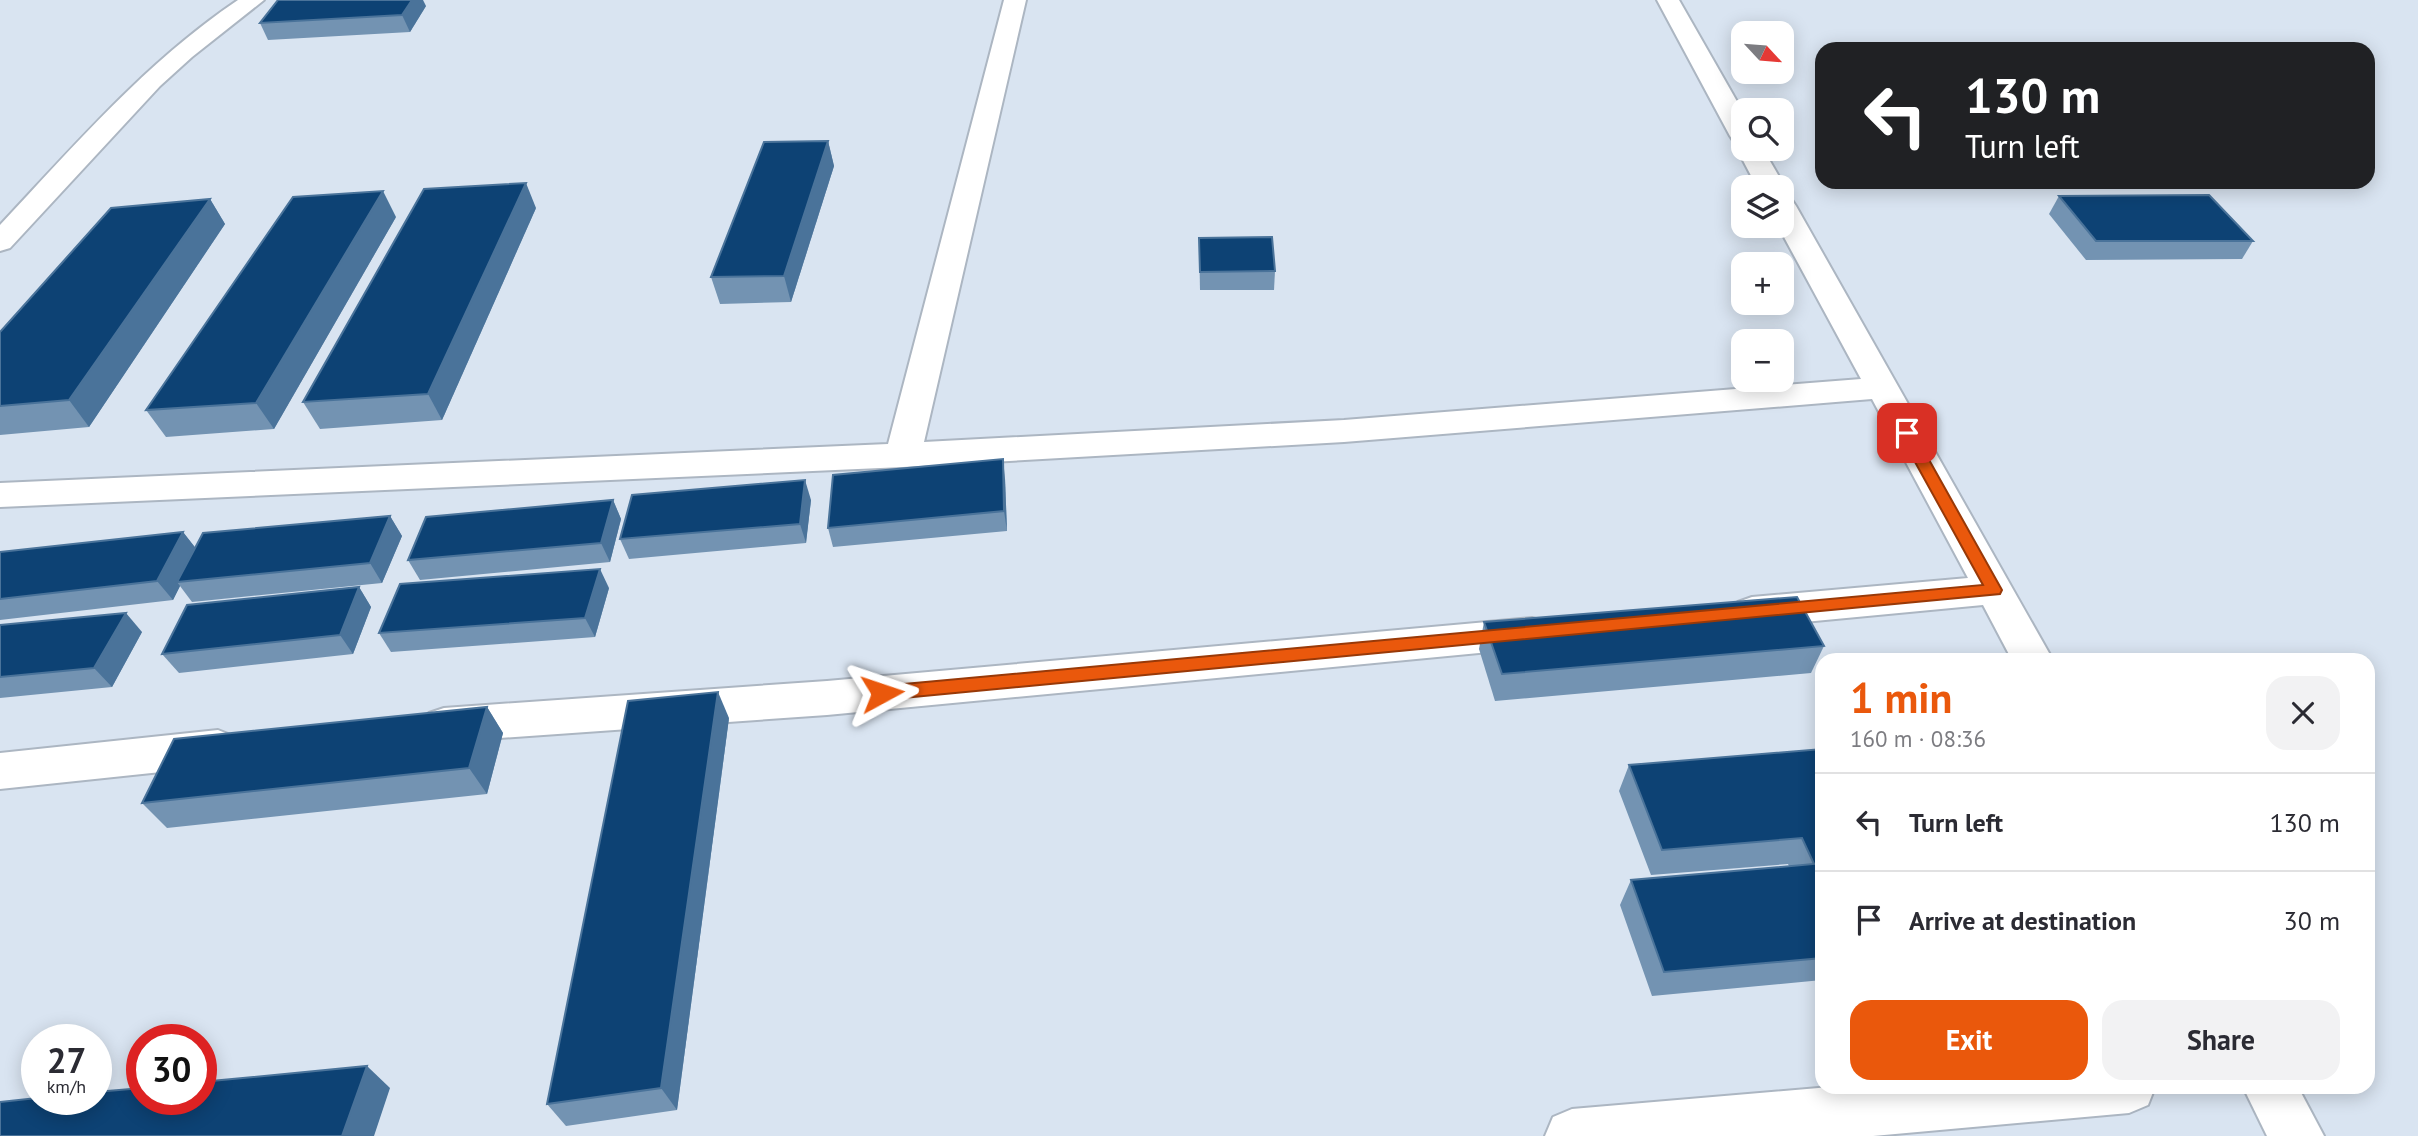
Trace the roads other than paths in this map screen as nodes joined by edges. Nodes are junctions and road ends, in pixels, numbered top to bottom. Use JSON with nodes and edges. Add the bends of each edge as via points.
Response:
{"nodes":[{"id":1,"x":253,"y":0,"type":"edge"},
{"id":2,"x":1015,"y":0,"type":"edge"},
{"id":3,"x":1668,"y":0,"type":"edge"},
{"id":4,"x":1731,"y":114,"type":"edge"},
{"id":5,"x":1794,"y":228,"type":"edge"},
{"id":6,"x":0,"y":242,"type":"edge"},
{"id":7,"x":1882,"y":388,"type":"junction"},
{"id":8,"x":903,"y":454,"type":"junction"},
{"id":9,"x":0,"y":495,"type":"edge"},
{"id":10,"x":1994,"y":590,"type":"junction"},
{"id":11,"x":1716,"y":616,"type":"edge"},
{"id":12,"x":1563,"y":630,"type":"edge"},
{"id":13,"x":2029,"y":653,"type":"edge"},
{"id":14,"x":401,"y":729,"type":"edge"},
{"id":15,"x":249,"y":745,"type":"edge"},
{"id":16,"x":0,"y":771,"type":"edge"},
{"id":17,"x":2056,"y":1094,"type":"edge"},
{"id":18,"x":2273,"y":1094,"type":"edge"},
{"id":19,"x":1659,"y":1132,"type":"edge"},
{"id":20,"x":1572,"y":1136,"type":"edge"},
{"id":21,"x":2297,"y":1136,"type":"edge"}],
"edges":[{"from":1,"to":6,"type":"street","via":[[155,77]]},
{"from":2,"to":8,"type":"street"},
{"from":3,"to":4,"type":"street"},
{"from":5,"to":7,"type":"street"},
{"from":7,"to":8,"type":"street","via":[[1344,431]]},
{"from":7,"to":10,"type":"street"},
{"from":8,"to":9,"type":"street"},
{"from":10,"to":11,"type":"street"},
{"from":10,"to":13,"type":"street"},
{"from":12,"to":14,"type":"street","via":[[827,698]]},
{"from":15,"to":16,"type":"street"},
{"from":17,"to":19,"type":"street"},
{"from":18,"to":21,"type":"street"},
{"from":19,"to":20,"type":"street"}]}
